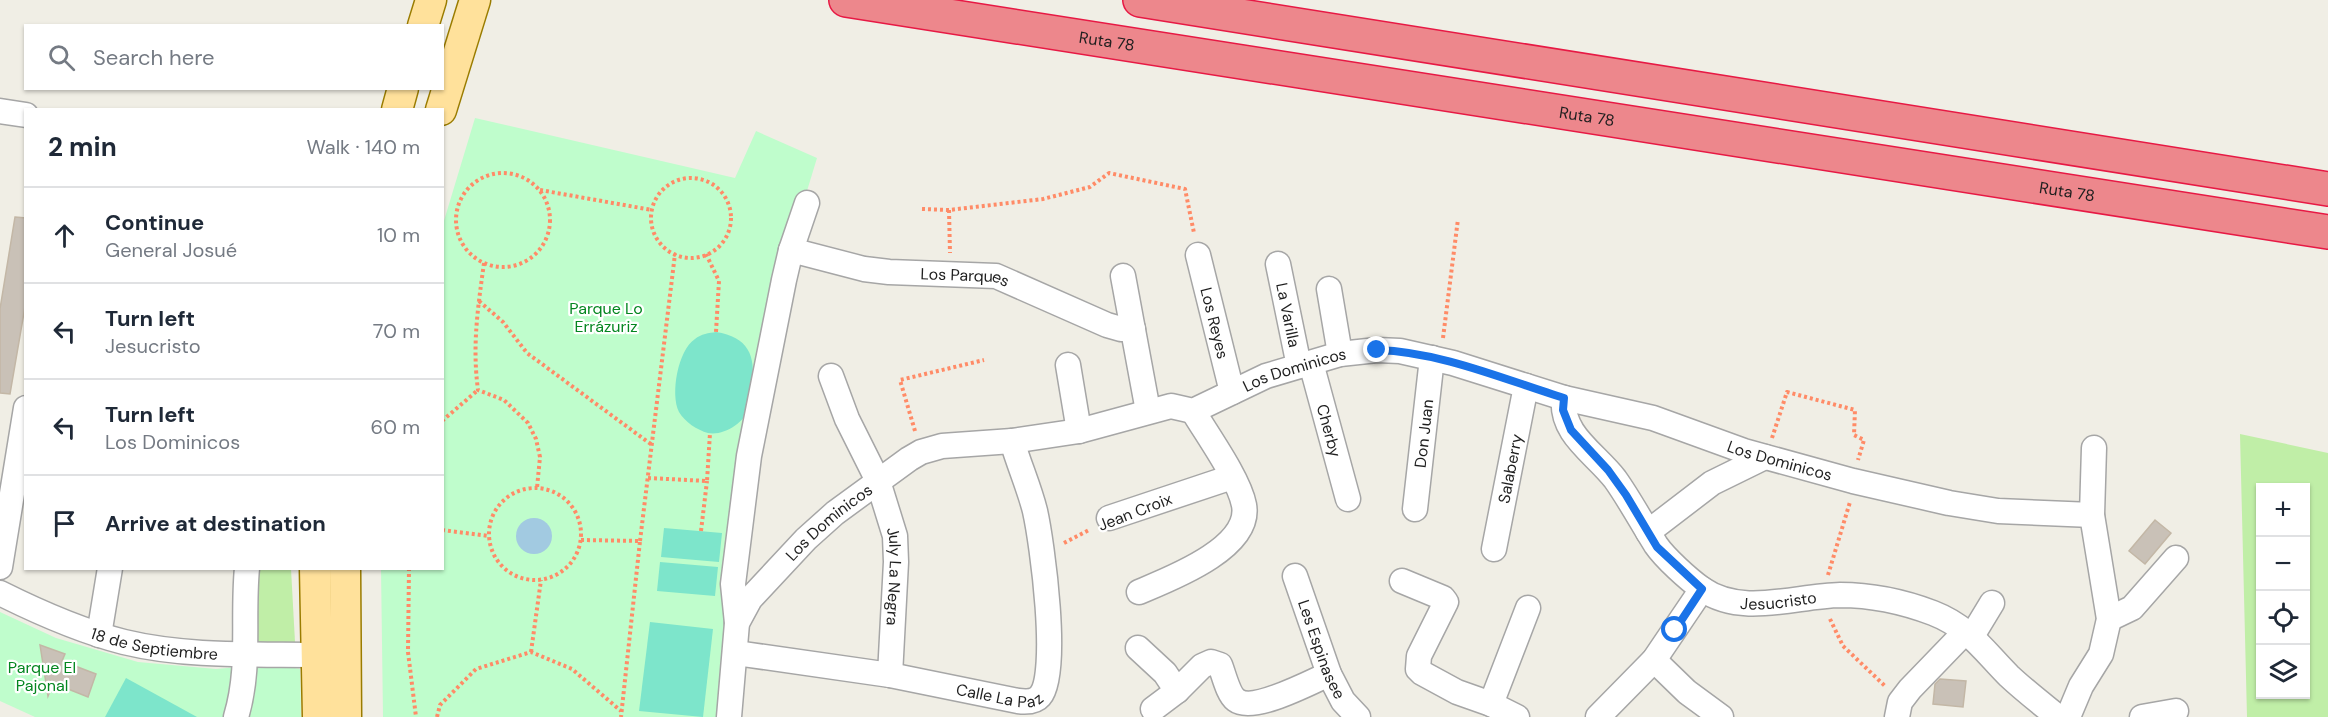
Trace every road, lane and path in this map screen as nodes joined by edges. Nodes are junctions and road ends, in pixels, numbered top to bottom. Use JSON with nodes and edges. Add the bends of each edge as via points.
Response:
{"nodes":[{"id":1,"x":430,"y":0,"type":"edge"},
{"id":2,"x":475,"y":0,"type":"edge"},
{"id":3,"x":846,"y":0,"type":"edge"},
{"id":4,"x":1140,"y":0,"type":"edge"},
{"id":5,"x":424,"y":24,"type":"edge"},
{"id":6,"x":402,"y":90,"type":"edge"},
{"id":7,"x":398,"y":108,"type":"edge"},
{"id":8,"x":442,"y":108,"type":"edge"},
{"id":9,"x":0,"y":111,"type":"edge"},
{"id":10,"x":24,"y":115,"type":"edge"},
{"id":11,"x":2328,"y":189,"type":"edge"},
{"id":12,"x":540,"y":190,"type":"junction"},
{"id":13,"x":807,"y":203,"type":"dead end"},
{"id":14,"x":921,"y":209,"type":"dead end"},
{"id":15,"x":651,"y":210,"type":"junction"},
{"id":16,"x":950,"y":210,"type":"junction"},
{"id":17,"x":1458,"y":219,"type":"dead end"},
{"id":18,"x":2328,"y":232,"type":"edge"},
{"id":19,"x":791,"y":250,"type":"junction"},
{"id":20,"x":675,"y":254,"type":"junction"},
{"id":21,"x":706,"y":254,"type":"junction"},
{"id":22,"x":1198,"y":255,"type":"joint"},
{"id":23,"x":484,"y":263,"type":"junction"},
{"id":24,"x":1278,"y":264,"type":"dead end"},
{"id":25,"x":950,"y":274,"type":"junction"},
{"id":26,"x":1123,"y":276,"type":"dead end"},
{"id":27,"x":1329,"y":289,"type":"dead end"},
{"id":28,"x":478,"y":300,"type":"junction"},
{"id":29,"x":1133,"y":329,"type":"junction"},
{"id":30,"x":716,"y":332,"type":"dead end"},
{"id":31,"x":1340,"y":354,"type":"junction"},
{"id":32,"x":1436,"y":359,"type":"junction"},
{"id":33,"x":984,"y":360,"type":"dead end"},
{"id":34,"x":1068,"y":365,"type":"dead end"},
{"id":35,"x":1305,"y":365,"type":"junction"},
{"id":36,"x":831,"y":376,"type":"dead end"},
{"id":37,"x":1526,"y":386,"type":"junction"},
{"id":38,"x":478,"y":390,"type":"junction"},
{"id":39,"x":1232,"y":392,"type":"junction"},
{"id":40,"x":1564,"y":398,"type":"junction"},
{"id":41,"x":1148,"y":411,"type":"junction"},
{"id":42,"x":1193,"y":411,"type":"junction"},
{"id":43,"x":444,"y":419,"type":"edge"},
{"id":44,"x":24,"y":420,"type":"edge"},
{"id":45,"x":1079,"y":431,"type":"junction"},
{"id":46,"x":710,"y":434,"type":"dead end"},
{"id":47,"x":1012,"y":441,"type":"junction"},
{"id":48,"x":652,"y":445,"type":"junction"},
{"id":49,"x":2094,"y":448,"type":"dead end"},
{"id":50,"x":921,"y":452,"type":"junction"},
{"id":51,"x":1765,"y":458,"type":"junction"},
{"id":52,"x":1232,"y":477,"type":"junction"},
{"id":53,"x":648,"y":478,"type":"junction"},
{"id":54,"x":707,"y":481,"type":"junction"},
{"id":55,"x":878,"y":481,"type":"junction"},
{"id":56,"x":1856,"y":482,"type":"junction"},
{"id":57,"x":537,"y":488,"type":"junction"},
{"id":58,"x":1348,"y":499,"type":"dead end"},
{"id":59,"x":1415,"y":509,"type":"dead end"},
{"id":60,"x":2092,"y":515,"type":"junction"},
{"id":61,"x":1109,"y":518,"type":"joint"},
{"id":62,"x":444,"y":530,"type":"edge"},
{"id":63,"x":701,"y":531,"type":"dead end"},
{"id":64,"x":1648,"y":532,"type":"junction"},
{"id":65,"x":489,"y":536,"type":"junction"},
{"id":66,"x":581,"y":540,"type":"junction"},
{"id":67,"x":640,"y":541,"type":"junction"},
{"id":68,"x":1494,"y":549,"type":"dead end"},
{"id":69,"x":1042,"y":554,"type":"junction"},
{"id":70,"x":2176,"y":558,"type":"dead end"},
{"id":71,"x":0,"y":567,"type":"edge"},
{"id":72,"x":110,"y":570,"type":"edge"},
{"id":73,"x":247,"y":570,"type":"edge"},
{"id":74,"x":315,"y":570,"type":"edge"},
{"id":75,"x":345,"y":570,"type":"edge"},
{"id":76,"x":409,"y":570,"type":"edge"},
{"id":77,"x":1295,"y":576,"type":"dead end"},
{"id":78,"x":541,"y":580,"type":"junction"},
{"id":79,"x":1401,"y":581,"type":"dead end"},
{"id":80,"x":1702,"y":589,"type":"junction"},
{"id":81,"x":1139,"y":592,"type":"dead end"},
{"id":82,"x":0,"y":593,"type":"edge"},
{"id":83,"x":1821,"y":596,"type":"junction"},
{"id":84,"x":1992,"y":603,"type":"dead end"},
{"id":85,"x":1528,"y":608,"type":"dead end"},
{"id":86,"x":2109,"y":619,"type":"junction"},
{"id":87,"x":737,"y":623,"type":"junction"},
{"id":88,"x":1968,"y":634,"type":"junction"},
{"id":89,"x":99,"y":635,"type":"junction"},
{"id":90,"x":1138,"y":648,"type":"dead end"},
{"id":91,"x":531,"y":652,"type":"junction"},
{"id":92,"x":246,"y":653,"type":"junction"},
{"id":93,"x":736,"y":653,"type":"junction"},
{"id":94,"x":317,"y":655,"type":"junction"},
{"id":95,"x":1653,"y":660,"type":"junction"},
{"id":96,"x":1329,"y":674,"type":"junction"},
{"id":97,"x":890,"y":675,"type":"junction"},
{"id":98,"x":1177,"y":691,"type":"junction"},
{"id":99,"x":1491,"y":704,"type":"junction"},
{"id":100,"x":1152,"y":709,"type":"dead end"},
{"id":101,"x":1898,"y":710,"type":"edge"},
{"id":102,"x":2176,"y":711,"type":"dead end"},
{"id":103,"x":622,"y":714,"type":"edge"},
{"id":104,"x":236,"y":717,"type":"edge"},
{"id":105,"x":318,"y":717,"type":"edge"},
{"id":106,"x":346,"y":717,"type":"edge"},
{"id":107,"x":416,"y":717,"type":"edge"},
{"id":108,"x":437,"y":717,"type":"edge"},
{"id":109,"x":729,"y":717,"type":"edge"},
{"id":110,"x":1358,"y":717,"type":"edge"},
{"id":111,"x":1517,"y":717,"type":"edge"},
{"id":112,"x":1598,"y":717,"type":"edge"},
{"id":113,"x":1721,"y":717,"type":"edge"},
{"id":114,"x":2058,"y":717,"type":"edge"},
{"id":115,"x":2068,"y":717,"type":"edge"},
{"id":116,"x":2142,"y":717,"type":"edge"}],
"edges":[{"from":1,"to":5,"type":"main road"},
{"from":2,"to":8,"type":"main road"},
{"from":3,"to":18,"type":"highway","name":"Ruta 78"},
{"from":4,"to":11,"type":"highway"},
{"from":6,"to":7,"type":"main road"},
{"from":9,"to":10,"type":"street"},
{"from":12,"to":15,"type":"path"},
{"from":12,"to":23,"type":"path","via":[[550,219],[541,249],[515,266]]},
{"from":12,"to":23,"type":"path","via":[[528,180],[498,173],[470,186],[461,198],[457,228],[471,254]]},
{"from":13,"to":19,"type":"street","name":"Los Dominicos"},
{"from":14,"to":16,"type":"path"},
{"from":15,"to":20,"type":"path","via":[[655,236]]},
{"from":15,"to":21,"type":"path","via":[[664,188],[676,181],[695,178],[714,184],[727,199],[731,218],[723,243]]},
{"from":16,"to":22,"type":"path","via":[[1043,199],[1090,187],[1109,173],[1185,189]]},
{"from":16,"to":25,"type":"path"},
{"from":17,"to":32,"type":"path"},
{"from":19,"to":25,"type":"street","name":"Los Parques","via":[[864,269]]},
{"from":19,"to":87,"type":"street","name":"Los Dominicos","via":[[749,456],[733,584]]},
{"from":20,"to":21,"type":"path"},
{"from":20,"to":48,"type":"path"},
{"from":21,"to":30,"type":"path","via":[[719,281]]},
{"from":22,"to":39,"type":"street","name":"Los Reyes"},
{"from":23,"to":28,"type":"path"},
{"from":24,"to":35,"type":"street","name":"La Varilla"},
{"from":25,"to":29,"type":"street","name":"Los Parques","via":[[996,276],[1107,325]]},
{"from":26,"to":29,"type":"street"},
{"from":27,"to":31,"type":"street"},
{"from":28,"to":38,"type":"path","via":[[474,329]]},
{"from":28,"to":48,"type":"path","via":[[503,322],[527,354]]},
{"from":29,"to":41,"type":"street"},
{"from":31,"to":32,"type":"street","name":"Los Dominicos","via":[[1400,351]]},
{"from":31,"to":35,"type":"street","name":"Los Dominicos"},
{"from":32,"to":37,"type":"street","name":"Los Dominicos"},
{"from":32,"to":59,"type":"street","name":"Don Juan"},
{"from":33,"to":50,"type":"path","via":[[900,380]]},
{"from":34,"to":45,"type":"street"},
{"from":35,"to":39,"type":"street","name":"Los Dominicos","via":[[1266,376]]},
{"from":35,"to":58,"type":"street","name":"Cherby"},
{"from":36,"to":55,"type":"street","name":"July La Negra"},
{"from":37,"to":40,"type":"street","name":"Los Dominicos"},
{"from":37,"to":68,"type":"street","name":"Salaberry"},
{"from":38,"to":43,"type":"path"},
{"from":38,"to":57,"type":"path","via":[[504,400],[528,423],[540,457]]},
{"from":39,"to":42,"type":"street","name":"Los Dominicos"},
{"from":40,"to":51,"type":"street","name":"Los Dominicos","via":[[1653,418]]},
{"from":40,"to":64,"type":"street","name":"Jesucristo","via":[[1563,410],[1571,430],[1608,470]]},
{"from":41,"to":42,"type":"street","name":"Los Dominicos","via":[[1171,406]]},
{"from":41,"to":45,"type":"street","name":"Los Dominicos"},
{"from":42,"to":52,"type":"street"},
{"from":44,"to":71,"type":"street"},
{"from":45,"to":47,"type":"street","name":"Los Dominicos"},
{"from":46,"to":54,"type":"path"},
{"from":47,"to":50,"type":"street","name":"Los Dominicos","via":[[942,446]]},
{"from":47,"to":69,"type":"street","name":"Calle La Paz","via":[[1034,508]]},
{"from":48,"to":53,"type":"path"},
{"from":49,"to":60,"type":"street"},
{"from":50,"to":55,"type":"street","name":"Los Dominicos"},
{"from":51,"to":56,"type":"street","name":"Los Dominicos"},
{"from":51,"to":56,"type":"path","via":[[1787,392],[1855,410],[1854,435],[1864,440]]},
{"from":51,"to":64,"type":"street","via":[[1712,483]]},
{"from":52,"to":61,"type":"street","name":"Jean Croix"},
{"from":52,"to":81,"type":"street","via":[[1244,504],[1242,525],[1215,555]]},
{"from":53,"to":54,"type":"path"},
{"from":53,"to":67,"type":"path"},
{"from":54,"to":63,"type":"path"},
{"from":55,"to":87,"type":"street","name":"Los Dominicos","via":[[798,547],[750,600]]},
{"from":55,"to":97,"type":"street","name":"July La Negra","via":[[896,548]]},
{"from":56,"to":60,"type":"street","name":"Los Dominicos","via":[[1986,509]]},
{"from":56,"to":83,"type":"path"},
{"from":57,"to":65,"type":"path","via":[[508,497],[497,508]]},
{"from":57,"to":66,"type":"path","via":[[565,499],[581,525]]},
{"from":60,"to":86,"type":"street"},
{"from":61,"to":69,"type":"path","name":"Jean Croix"},
{"from":62,"to":65,"type":"path"},
{"from":64,"to":80,"type":"street","name":"Jesucristo","via":[[1657,547]]},
{"from":65,"to":78,"type":"path","via":[[492,551],[511,574]]},
{"from":66,"to":67,"type":"path"},
{"from":66,"to":78,"type":"path","via":[[568,567]]},
{"from":67,"to":103,"type":"path"},
{"from":69,"to":97,"type":"street","name":"Calle La Paz","via":[[1049,649],[1045,686],[1039,697],[1029,702],[1018,701]]},
{"from":70,"to":86,"type":"street","via":[[2132,608]]},
{"from":72,"to":89,"type":"street"},
{"from":73,"to":92,"type":"street"},
{"from":74,"to":94,"type":"main road"},
{"from":75,"to":106,"type":"main road"},
{"from":76,"to":107,"type":"path","via":[[408,652]]},
{"from":77,"to":96,"type":"street","name":"Les Espinasee"},
{"from":78,"to":91,"type":"path"},
{"from":79,"to":99,"type":"street","via":[[1446,602],[1419,657],[1418,669],[1457,692]]},
{"from":80,"to":83,"type":"street","name":"Jesucristo","via":[[1724,598],[1758,604]]},
{"from":80,"to":95,"type":"street"},
{"from":82,"to":89,"type":"street","name":"18 de Septiembre"},
{"from":83,"to":88,"type":"street","name":"Jesucristo","via":[[1861,596],[1896,602],[1949,620]]},
{"from":83,"to":101,"type":"path","via":[[1843,646]]},
{"from":84,"to":88,"type":"street"},
{"from":85,"to":99,"type":"street"},
{"from":86,"to":115,"type":"street","via":[[2101,654]]},
{"from":87,"to":93,"type":"street","name":"Los Dominicos"},
{"from":88,"to":101,"type":"street"},
{"from":88,"to":114,"type":"street","name":"Jesucristo"},
{"from":89,"to":92,"type":"street","name":"18 de Septiembre","via":[[178,651]]},
{"from":90,"to":98,"type":"street","via":[[1165,673]]},
{"from":91,"to":103,"type":"path","via":[[572,669]]},
{"from":91,"to":108,"type":"path","via":[[476,669],[440,705]]},
{"from":92,"to":94,"type":"street","name":"18 de Septiembre"},
{"from":92,"to":104,"type":"street"},
{"from":93,"to":97,"type":"street","name":"Calle La Paz"},
{"from":93,"to":109,"type":"street","name":"Los Dominicos"},
{"from":94,"to":105,"type":"main road"},
{"from":95,"to":112,"type":"street"},
{"from":95,"to":113,"type":"street"},
{"from":96,"to":98,"type":"street","via":[[1276,699],[1242,702],[1235,700],[1220,666],[1211,662]]},
{"from":96,"to":110,"type":"street","name":"Les Espinasee","via":[[1343,701]]},
{"from":98,"to":100,"type":"street"},
{"from":99,"to":111,"type":"street"},
{"from":102,"to":116,"type":"street"}]}
